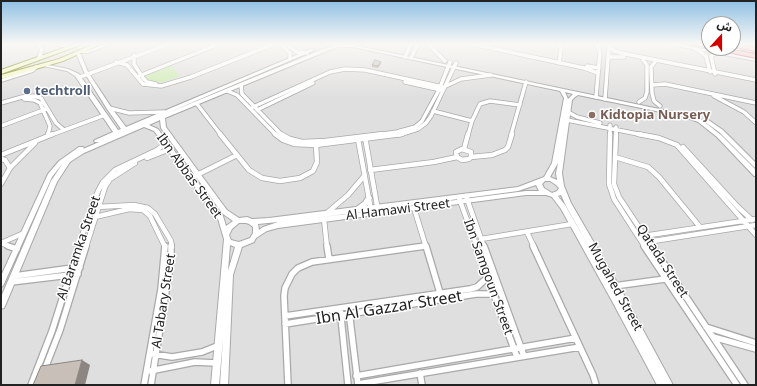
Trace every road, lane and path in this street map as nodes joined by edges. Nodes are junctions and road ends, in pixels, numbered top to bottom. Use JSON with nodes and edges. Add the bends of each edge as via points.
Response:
{"nodes":[{"id":1,"x":28,"y":62,"type":"edge"},
{"id":2,"x":49,"y":62,"type":"edge"},
{"id":3,"x":83,"y":62,"type":"edge"},
{"id":4,"x":117,"y":62,"type":"joint"},
{"id":5,"x":134,"y":62,"type":"edge"},
{"id":6,"x":173,"y":62,"type":"edge"},
{"id":7,"x":225,"y":62,"type":"edge"},
{"id":8,"x":227,"y":62,"type":"edge"},
{"id":9,"x":283,"y":62,"type":"edge"},
{"id":10,"x":296,"y":62,"type":"edge"},
{"id":11,"x":443,"y":62,"type":"edge"},
{"id":12,"x":559,"y":62,"type":"joint"},
{"id":13,"x":599,"y":62,"type":"edge"},
{"id":14,"x":608,"y":62,"type":"edge"},
{"id":15,"x":645,"y":62,"type":"edge"},
{"id":16,"x":655,"y":62,"type":"joint"},
{"id":17,"x":664,"y":62,"type":"edge"},
{"id":18,"x":708,"y":62,"type":"edge"},
{"id":19,"x":711,"y":62,"type":"edge"},
{"id":20,"x":448,"y":63,"type":"junction"},
{"id":21,"x":40,"y":65,"type":"junction"},
{"id":22,"x":456,"y":65,"type":"junction"},
{"id":23,"x":599,"y":68,"type":"junction"},
{"id":24,"x":649,"y":68,"type":"junction"},
{"id":25,"x":153,"y":70,"type":"junction"},
{"id":26,"x":1,"y":72,"type":"edge"},
{"id":27,"x":138,"y":72,"type":"junction"},
{"id":28,"x":712,"y":72,"type":"junction"},
{"id":29,"x":87,"y":73,"type":"junction"},
{"id":30,"x":134,"y":73,"type":"junction"},
{"id":31,"x":598,"y":73,"type":"junction"},
{"id":32,"x":491,"y":75,"type":"junction"},
{"id":33,"x":79,"y":76,"type":"junction"},
{"id":34,"x":141,"y":76,"type":"junction"},
{"id":35,"x":191,"y":76,"type":"junction"},
{"id":36,"x":1,"y":77,"type":"edge"},
{"id":37,"x":137,"y":77,"type":"junction"},
{"id":38,"x":651,"y":78,"type":"junction"},
{"id":39,"x":1,"y":81,"type":"edge"},
{"id":40,"x":756,"y":81,"type":"edge"},
{"id":41,"x":526,"y":82,"type":"junction"},
{"id":42,"x":665,"y":84,"type":"junction"},
{"id":43,"x":241,"y":85,"type":"junction"},
{"id":44,"x":652,"y":85,"type":"junction"},
{"id":45,"x":443,"y":88,"type":"junction"},
{"id":46,"x":561,"y":89,"type":"junction"},
{"id":47,"x":227,"y":90,"type":"junction"},
{"id":48,"x":703,"y":92,"type":"junction"},
{"id":49,"x":578,"y":93,"type":"junction"},
{"id":50,"x":596,"y":95,"type":"junction"},
{"id":51,"x":605,"y":97,"type":"junction"},
{"id":52,"x":740,"y":100,"type":"junction"},
{"id":53,"x":639,"y":102,"type":"junction"},
{"id":54,"x":756,"y":103,"type":"edge"},
{"id":55,"x":1,"y":104,"type":"edge"},
{"id":56,"x":197,"y":104,"type":"junction"},
{"id":57,"x":520,"y":105,"type":"junction"},
{"id":58,"x":660,"y":106,"type":"junction"},
{"id":59,"x":108,"y":108,"type":"junction"},
{"id":60,"x":46,"y":109,"type":"junction"},
{"id":61,"x":254,"y":109,"type":"junction"},
{"id":62,"x":102,"y":110,"type":"junction"},
{"id":63,"x":429,"y":110,"type":"junction"},
{"id":64,"x":434,"y":111,"type":"junction"},
{"id":65,"x":164,"y":112,"type":"junction"},
{"id":66,"x":568,"y":112,"type":"junction"},
{"id":67,"x":744,"y":112,"type":"junction"},
{"id":68,"x":105,"y":115,"type":"junction"},
{"id":69,"x":162,"y":118,"type":"junction"},
{"id":70,"x":53,"y":119,"type":"junction"},
{"id":71,"x":472,"y":120,"type":"junction"},
{"id":72,"x":48,"y":121,"type":"junction"},
{"id":73,"x":565,"y":122,"type":"junction"},
{"id":74,"x":756,"y":123,"type":"edge"},
{"id":75,"x":145,"y":125,"type":"junction"},
{"id":76,"x":1,"y":126,"type":"edge"},
{"id":77,"x":610,"y":127,"type":"junction"},
{"id":78,"x":616,"y":128,"type":"junction"},
{"id":79,"x":63,"y":129,"type":"junction"},
{"id":80,"x":125,"y":130,"type":"junction"},
{"id":81,"x":118,"y":134,"type":"junction"},
{"id":82,"x":49,"y":135,"type":"junction"},
{"id":83,"x":358,"y":138,"type":"junction"},
{"id":84,"x":365,"y":138,"type":"junction"},
{"id":85,"x":38,"y":140,"type":"junction"},
{"id":86,"x":166,"y":143,"type":"junction"},
{"id":87,"x":316,"y":145,"type":"junction"},
{"id":88,"x":170,"y":149,"type":"junction"},
{"id":89,"x":464,"y":149,"type":"junction"},
{"id":90,"x":1,"y":152,"type":"edge"},
{"id":91,"x":1,"y":155,"type":"edge"},
{"id":92,"x":237,"y":155,"type":"junction"},
{"id":93,"x":457,"y":157,"type":"junction"},
{"id":94,"x":471,"y":157,"type":"junction"},
{"id":95,"x":615,"y":157,"type":"junction"},
{"id":96,"x":1,"y":159,"type":"edge"},
{"id":97,"x":756,"y":166,"type":"edge"},
{"id":98,"x":10,"y":168,"type":"junction"},
{"id":99,"x":370,"y":170,"type":"junction"},
{"id":100,"x":756,"y":174,"type":"edge"},
{"id":101,"x":198,"y":175,"type":"junction"},
{"id":102,"x":365,"y":175,"type":"junction"},
{"id":103,"x":191,"y":178,"type":"junction"},
{"id":104,"x":543,"y":180,"type":"junction"},
{"id":105,"x":1,"y":184,"type":"edge"},
{"id":106,"x":561,"y":187,"type":"junction"},
{"id":107,"x":545,"y":193,"type":"junction"},
{"id":108,"x":554,"y":195,"type":"junction"},
{"id":109,"x":369,"y":198,"type":"junction"},
{"id":110,"x":463,"y":199,"type":"junction"},
{"id":111,"x":96,"y":207,"type":"junction"},
{"id":112,"x":360,"y":208,"type":"junction"},
{"id":113,"x":414,"y":208,"type":"junction"},
{"id":114,"x":374,"y":210,"type":"junction"},
{"id":115,"x":328,"y":212,"type":"junction"},
{"id":116,"x":96,"y":216,"type":"junction"},
{"id":117,"x":89,"y":218,"type":"junction"},
{"id":118,"x":324,"y":219,"type":"junction"},
{"id":119,"x":754,"y":220,"type":"edge"},
{"id":120,"x":238,"y":221,"type":"junction"},
{"id":121,"x":743,"y":221,"type":"junction"},
{"id":122,"x":251,"y":222,"type":"junction"},
{"id":123,"x":572,"y":224,"type":"junction"},
{"id":124,"x":756,"y":225,"type":"edge"},
{"id":125,"x":747,"y":226,"type":"junction"},
{"id":126,"x":700,"y":227,"type":"junction"},
{"id":127,"x":527,"y":232,"type":"junction"},
{"id":128,"x":708,"y":232,"type":"junction"},
{"id":129,"x":24,"y":233,"type":"junction"},
{"id":130,"x":701,"y":233,"type":"junction"},
{"id":131,"x":756,"y":235,"type":"edge"},
{"id":132,"x":254,"y":236,"type":"junction"},
{"id":133,"x":642,"y":236,"type":"junction"},
{"id":134,"x":226,"y":237,"type":"junction"},
{"id":135,"x":481,"y":239,"type":"junction"},
{"id":136,"x":649,"y":241,"type":"junction"},
{"id":137,"x":643,"y":242,"type":"junction"},
{"id":138,"x":1,"y":243,"type":"edge"},
{"id":139,"x":239,"y":245,"type":"junction"},
{"id":140,"x":425,"y":246,"type":"junction"},
{"id":141,"x":17,"y":248,"type":"junction"},
{"id":142,"x":329,"y":259,"type":"junction"},
{"id":143,"x":164,"y":264,"type":"junction"},
{"id":144,"x":170,"y":264,"type":"junction"},
{"id":145,"x":80,"y":267,"type":"junction"},
{"id":146,"x":71,"y":268,"type":"junction"},
{"id":147,"x":78,"y":274,"type":"junction"},
{"id":148,"x":69,"y":275,"type":"junction"},
{"id":149,"x":14,"y":276,"type":"junction"},
{"id":150,"x":488,"y":277,"type":"junction"},
{"id":151,"x":666,"y":277,"type":"junction"},
{"id":152,"x":11,"y":282,"type":"junction"},
{"id":153,"x":1,"y":284,"type":"edge"},
{"id":154,"x":612,"y":287,"type":"junction"},
{"id":155,"x":440,"y":293,"type":"junction"},
{"id":156,"x":494,"y":294,"type":"junction"},
{"id":157,"x":1,"y":306,"type":"edge"},
{"id":158,"x":348,"y":307,"type":"junction"},
{"id":159,"x":340,"y":308,"type":"junction"},
{"id":160,"x":349,"y":314,"type":"junction"},
{"id":161,"x":285,"y":316,"type":"junction"},
{"id":162,"x":341,"y":316,"type":"junction"},
{"id":163,"x":285,"y":324,"type":"junction"},
{"id":164,"x":698,"y":326,"type":"junction"},
{"id":165,"x":707,"y":328,"type":"junction"},
{"id":166,"x":60,"y":330,"type":"junction"},
{"id":167,"x":52,"y":331,"type":"junction"},
{"id":168,"x":705,"y":336,"type":"junction"},
{"id":169,"x":714,"y":337,"type":"junction"},
{"id":170,"x":576,"y":338,"type":"junction"},
{"id":171,"x":756,"y":343,"type":"edge"},
{"id":172,"x":217,"y":346,"type":"junction"},
{"id":173,"x":517,"y":347,"type":"junction"},
{"id":174,"x":580,"y":347,"type":"junction"},
{"id":175,"x":756,"y":349,"type":"edge"},
{"id":176,"x":152,"y":354,"type":"junction"},
{"id":177,"x":520,"y":357,"type":"junction"},
{"id":178,"x":216,"y":362,"type":"junction"},
{"id":179,"x":150,"y":371,"type":"junction"},
{"id":180,"x":420,"y":373,"type":"junction"},
{"id":181,"x":42,"y":375,"type":"edge"},
{"id":182,"x":356,"y":376,"type":"junction"},
{"id":183,"x":358,"y":384,"type":"edge"},
{"id":184,"x":32,"y":385,"type":"edge"},
{"id":185,"x":144,"y":385,"type":"edge"},
{"id":186,"x":151,"y":385,"type":"edge"},
{"id":187,"x":215,"y":385,"type":"edge"},
{"id":188,"x":224,"y":385,"type":"edge"},
{"id":189,"x":288,"y":385,"type":"edge"},
{"id":190,"x":348,"y":385,"type":"edge"},
{"id":191,"x":422,"y":385,"type":"edge"},
{"id":192,"x":596,"y":385,"type":"edge"},
{"id":193,"x":661,"y":385,"type":"edge"},
{"id":194,"x":669,"y":385,"type":"edge"},
{"id":195,"x":737,"y":385,"type":"edge"},
{"id":196,"x":745,"y":385,"type":"edge"}],
"edges":[{"from":1,"to":26,"type":"main road"},
{"from":2,"to":21,"type":"main road"},
{"from":3,"to":29,"type":"street"},
{"from":4,"to":29,"type":"street"},
{"from":4,"to":30,"type":"street","via":[[127,65]]},
{"from":5,"to":27,"type":"street"},
{"from":6,"to":25,"type":"street"},
{"from":7,"to":35,"type":"street"},
{"from":8,"to":35,"type":"street"},
{"from":9,"to":65,"type":"street"},
{"from":10,"to":43,"type":"street"},
{"from":11,"to":20,"type":"street"},
{"from":12,"to":23,"type":"street"},
{"from":12,"to":31,"type":"street"},
{"from":13,"to":23,"type":"street"},
{"from":14,"to":51,"type":"street"},
{"from":15,"to":24,"type":"street"},
{"from":16,"to":24,"type":"street"},
{"from":16,"to":28,"type":"street"},
{"from":17,"to":28,"type":"street"},
{"from":18,"to":28,"type":"street"},
{"from":19,"to":28,"type":"street"},
{"from":20,"to":22,"type":"street"},
{"from":20,"to":45,"type":"street"},
{"from":21,"to":33,"type":"street","via":[[68,70]]},
{"from":21,"to":36,"type":"main road"},
{"from":21,"to":39,"type":"street","via":[[31,71]]},
{"from":22,"to":32,"type":"street"},
{"from":22,"to":45,"type":"street"},
{"from":22,"to":50,"type":"street"},
{"from":23,"to":31,"type":"street"},
{"from":24,"to":38,"type":"street"},
{"from":24,"to":53,"type":"street","via":[[647,92],[645,98]]},
{"from":25,"to":27,"type":"street"},
{"from":25,"to":34,"type":"street"},
{"from":27,"to":30,"type":"street"},
{"from":27,"to":34,"type":"street"},
{"from":28,"to":40,"type":"street"},
{"from":29,"to":33,"type":"street"},
{"from":29,"to":59,"type":"street"},
{"from":30,"to":37,"type":"street"},
{"from":31,"to":50,"type":"street"},
{"from":32,"to":41,"type":"street"},
{"from":32,"to":45,"type":"street","via":[[461,79]]},
{"from":33,"to":62,"type":"street"},
{"from":34,"to":35,"type":"street","via":[[148,82],[161,84]]},
{"from":34,"to":37,"type":"street"},
{"from":35,"to":37,"type":"street","via":[[156,87],[143,84]]},
{"from":38,"to":42,"type":"street"},
{"from":38,"to":44,"type":"street"},
{"from":41,"to":46,"type":"street"},
{"from":41,"to":57,"type":"street"},
{"from":42,"to":44,"type":"street"},
{"from":42,"to":48,"type":"street"},
{"from":43,"to":47,"type":"street"},
{"from":43,"to":61,"type":"street","via":[[242,94]]},
{"from":44,"to":58,"type":"street","via":[[653,98]]},
{"from":45,"to":61,"type":"street","via":[[381,75],[338,73]]},
{"from":45,"to":63,"type":"street"},
{"from":45,"to":64,"type":"street"},
{"from":46,"to":49,"type":"street"},
{"from":46,"to":73,"type":"street","name":"Mugahed Street","via":[[566,98]]},
{"from":47,"to":56,"type":"street"},
{"from":47,"to":61,"type":"street"},
{"from":48,"to":52,"type":"street"},
{"from":48,"to":67,"type":"street"},
{"from":49,"to":50,"type":"street"},
{"from":49,"to":66,"type":"street","name":"Mugahed Street","via":[[570,99]]},
{"from":50,"to":51,"type":"street"},
{"from":51,"to":53,"type":"street"},
{"from":51,"to":100,"type":"street","via":[[700,121],[719,136]]},
{"from":52,"to":54,"type":"street"},
{"from":52,"to":67,"type":"street"},
{"from":53,"to":58,"type":"street"},
{"from":55,"to":60,"type":"street","via":[[27,99],[37,101]]},
{"from":56,"to":69,"type":"street"},
{"from":56,"to":92,"type":"street"},
{"from":57,"to":71,"type":"street","via":[[486,101],[477,106]]},
{"from":57,"to":94,"type":"street","via":[[510,143],[505,150],[492,155]]},
{"from":58,"to":97,"type":"street","via":[[706,120],[721,131]]},
{"from":59,"to":65,"type":"street","via":[[129,113]]},
{"from":59,"to":80,"type":"street"},
{"from":60,"to":70,"type":"street"},
{"from":60,"to":72,"type":"street"},
{"from":60,"to":76,"type":"street"},
{"from":61,"to":83,"type":"street","via":[[282,135],[296,141]]},
{"from":61,"to":87,"type":"street","via":[[283,140],[301,145]]},
{"from":62,"to":68,"type":"street"},
{"from":62,"to":79,"type":"street"},
{"from":63,"to":64,"type":"street"},
{"from":63,"to":84,"type":"street","via":[[422,121],[409,129]]},
{"from":64,"to":71,"type":"street"},
{"from":64,"to":84,"type":"street","via":[[426,123],[410,132]]},
{"from":65,"to":80,"type":"street"},
{"from":66,"to":73,"type":"street","name":"Mugahed Street"},
{"from":66,"to":77,"type":"street","via":[[576,117]]},
{"from":67,"to":74,"type":"street"},
{"from":68,"to":79,"type":"street"},
{"from":68,"to":81,"type":"street"},
{"from":69,"to":75,"type":"street"},
{"from":69,"to":101,"type":"street","name":"Ibn Abbas Street","via":[[163,127]]},
{"from":70,"to":72,"type":"street"},
{"from":70,"to":79,"type":"street"},
{"from":71,"to":89,"type":"street"},
{"from":72,"to":82,"type":"street"},
{"from":73,"to":77,"type":"street"},
{"from":73,"to":104,"type":"street","name":"Mugahed Street","via":[[555,162]]},
{"from":73,"to":106,"type":"street","name":"Mugahed Street","via":[[559,173]]},
{"from":75,"to":80,"type":"street"},
{"from":75,"to":86,"type":"street","name":"Ibn Abbas Street","via":[[154,128]]},
{"from":77,"to":78,"type":"street"},
{"from":77,"to":133,"type":"street","name":"Qatada Street","via":[[609,187],[614,199]]},
{"from":78,"to":95,"type":"street","name":"Qatada Street"},
{"from":78,"to":119,"type":"street","via":[[667,138],[680,144],[738,207]]},
{"from":78,"to":121,"type":"street","via":[[659,138],[681,149]]},
{"from":79,"to":82,"type":"street"},
{"from":80,"to":81,"type":"street"},
{"from":81,"to":129,"type":"street","via":[[73,152],[61,162],[50,176]]},
{"from":81,"to":149,"type":"street","via":[[68,161],[59,172]]},
{"from":82,"to":85,"type":"street"},
{"from":82,"to":90,"type":"street"},
{"from":83,"to":84,"type":"street"},
{"from":83,"to":87,"type":"street"},
{"from":83,"to":102,"type":"street"},
{"from":84,"to":99,"type":"street"},
{"from":85,"to":91,"type":"street"},
{"from":85,"to":98,"type":"street"},
{"from":86,"to":88,"type":"street","name":"Ibn Abbas Street"},
{"from":86,"to":111,"type":"street","name":"Al Baramka Street","via":[[110,174],[100,186]]},
{"from":87,"to":92,"type":"street","via":[[317,162],[313,171],[300,178],[280,181],[271,181],[254,174]]},
{"from":88,"to":103,"type":"street","name":"Ibn Abbas Street"},
{"from":88,"to":111,"type":"street","name":"Al Baramka Street","via":[[115,175],[105,187]]},
{"from":89,"to":93,"type":"street","via":[[457,150]]},
{"from":89,"to":94,"type":"street","via":[[471,152]]},
{"from":92,"to":101,"type":"street"},
{"from":93,"to":94,"type":"street","via":[[464,160]]},
{"from":93,"to":99,"type":"street"},
{"from":95,"to":126,"type":"street","via":[[639,163],[651,170]]},
{"from":95,"to":133,"type":"street","name":"Qatada Street","via":[[616,192]]},
{"from":96,"to":98,"type":"street","via":[[5,160]]},
{"from":98,"to":105,"type":"street"},
{"from":99,"to":114,"type":"street"},
{"from":101,"to":103,"type":"street"},
{"from":101,"to":120,"type":"street","name":"Ibn Abbas Street","via":[[225,212]]},
{"from":102,"to":109,"type":"street"},
{"from":102,"to":115,"type":"street","via":[[348,195]]},
{"from":103,"to":134,"type":"street","name":"Ibn Abbas Street","via":[[220,218]]},
{"from":104,"to":106,"type":"street","via":[[555,180]]},
{"from":104,"to":107,"type":"street","via":[[540,187]]},
{"from":104,"to":110,"type":"street","name":"Al Hamawi Street","via":[[518,189]]},
{"from":106,"to":108,"type":"street","via":[[560,193]]},
{"from":106,"to":154,"type":"street","name":"Mugahed Street"},
{"from":107,"to":108,"type":"street"},
{"from":107,"to":110,"type":"street","name":"Al Hamawi Street"},
{"from":108,"to":123,"type":"street","name":"Mugahed Street"},
{"from":109,"to":112,"type":"street"},
{"from":109,"to":114,"type":"street"},
{"from":110,"to":113,"type":"street","name":"Al Hamawi Street"},
{"from":110,"to":114,"type":"street","name":"Al Hamawi Street"},
{"from":110,"to":135,"type":"street","name":"Ibn Samgoun Street"},
{"from":110,"to":150,"type":"street","name":"Ibn Samgoun Street"},
{"from":111,"to":116,"type":"street","name":"Al Baramka Street"},
{"from":111,"to":117,"type":"street","name":"Al Baramka Street"},
{"from":111,"to":144,"type":"street","name":"Al Tabary Street","via":[[134,205],[152,210],[171,241]]},
{"from":112,"to":114,"type":"street","name":"Al Hamawi Street"},
{"from":112,"to":115,"type":"street","name":"Al Hamawi Street"},
{"from":113,"to":114,"type":"street","name":"Al Hamawi Street"},
{"from":113,"to":140,"type":"street"},
{"from":114,"to":118,"type":"street","name":"Al Hamawi Street"},
{"from":115,"to":122,"type":"street","name":"Al Hamawi Street"},
{"from":116,"to":117,"type":"street","name":"Al Tabary Street"},
{"from":116,"to":143,"type":"street","name":"Al Tabary Street","via":[[128,209],[146,212],[165,245]]},
{"from":116,"to":145,"type":"street","name":"Al Baramka Street"},
{"from":117,"to":146,"type":"street","name":"Al Baramka Street"},
{"from":118,"to":132,"type":"street","name":"Al Hamawi Street","via":[[270,227]]},
{"from":118,"to":142,"type":"street"},
{"from":119,"to":121,"type":"street"},
{"from":120,"to":122,"type":"street"},
{"from":120,"to":134,"type":"street","via":[[229,227]]},
{"from":121,"to":125,"type":"street"},
{"from":121,"to":126,"type":"street"},
{"from":122,"to":132,"type":"street","via":[[256,226]]},
{"from":123,"to":127,"type":"street"},
{"from":123,"to":154,"type":"street","name":"Mugahed Street"},
{"from":124,"to":125,"type":"street"},
{"from":125,"to":128,"type":"street"},
{"from":125,"to":131,"type":"street"},
{"from":126,"to":128,"type":"street"},
{"from":126,"to":130,"type":"street"},
{"from":126,"to":133,"type":"street"},
{"from":127,"to":135,"type":"street"},
{"from":127,"to":170,"type":"street"},
{"from":128,"to":130,"type":"street"},
{"from":129,"to":138,"type":"street"},
{"from":129,"to":141,"type":"street"},
{"from":130,"to":136,"type":"street"},
{"from":132,"to":139,"type":"street","via":[[248,242]]},
{"from":133,"to":136,"type":"street","name":"Qatada Street"},
{"from":133,"to":137,"type":"street","name":"Qatada Street"},
{"from":134,"to":139,"type":"street","via":[[231,244]]},
{"from":134,"to":172,"type":"street","name":"Ibn Abbas Street"},
{"from":135,"to":173,"type":"street","name":"Ibn Samgoun Street"},
{"from":136,"to":137,"type":"street"},
{"from":136,"to":151,"type":"street","name":"Qatada Street"},
{"from":137,"to":151,"type":"street","name":"Qatada Street"},
{"from":138,"to":141,"type":"street"},
{"from":139,"to":188,"type":"street","via":[[230,275]]},
{"from":140,"to":142,"type":"street"},
{"from":140,"to":155,"type":"street"},
{"from":141,"to":153,"type":"street"},
{"from":142,"to":161,"type":"street","via":[[305,264],[292,274],[285,288]]},
{"from":143,"to":144,"type":"street"},
{"from":143,"to":176,"type":"street","name":"Al Tabary Street"},
{"from":144,"to":176,"type":"street","name":"Al Tabary Street"},
{"from":145,"to":146,"type":"street"},
{"from":145,"to":147,"type":"street","name":"Al Baramka Street"},
{"from":146,"to":148,"type":"street","name":"Al Baramka Street"},
{"from":146,"to":149,"type":"street"},
{"from":147,"to":148,"type":"street"},
{"from":147,"to":166,"type":"street","name":"Al Baramka Street"},
{"from":148,"to":152,"type":"street"},
{"from":148,"to":167,"type":"street","name":"Al Baramka Street"},
{"from":149,"to":152,"type":"street"},
{"from":150,"to":155,"type":"street","name":"Ibn Al Gazzar Street","via":[[477,287]]},
{"from":150,"to":156,"type":"street","name":"Ibn Samgoun Street"},
{"from":151,"to":154,"type":"street"},
{"from":151,"to":164,"type":"street","name":"Qatada Street"},
{"from":151,"to":165,"type":"street","name":"Qatada Street","via":[[674,281]]},
{"from":152,"to":157,"type":"street"},
{"from":154,"to":193,"type":"street","name":"Mugahed Street"},
{"from":154,"to":194,"type":"street","name":"Mugahed Street"},
{"from":155,"to":158,"type":"street","name":"Ibn Al Gazzar Street"},
{"from":156,"to":160,"type":"street","name":"Ibn Al Gazzar Street","via":[[476,294]]},
{"from":156,"to":173,"type":"street","name":"Ibn Samgoun Street"},
{"from":158,"to":159,"type":"street","name":"Ibn Al Gazzar Street"},
{"from":158,"to":160,"type":"street"},
{"from":159,"to":161,"type":"street","name":"Ibn Al Gazzar Street"},
{"from":159,"to":162,"type":"street"},
{"from":160,"to":162,"type":"street","name":"Ibn Al Gazzar Street"},
{"from":160,"to":182,"type":"street"},
{"from":161,"to":163,"type":"street"},
{"from":162,"to":163,"type":"street","name":"Ibn Al Gazzar Street"},
{"from":162,"to":190,"type":"street"},
{"from":163,"to":189,"type":"street"},
{"from":164,"to":165,"type":"street"},
{"from":164,"to":168,"type":"street","name":"Qatada Street"},
{"from":165,"to":169,"type":"street","name":"Qatada Street"},
{"from":165,"to":171,"type":"street"},
{"from":166,"to":167,"type":"street"},
{"from":166,"to":181,"type":"street","name":"Al Baramka Street"},
{"from":167,"to":184,"type":"street","name":"Al Baramka Street"},
{"from":168,"to":169,"type":"street"},
{"from":168,"to":195,"type":"street","name":"Qatada Street"},
{"from":169,"to":175,"type":"street"},
{"from":169,"to":196,"type":"street","name":"Qatada Street"},
{"from":170,"to":173,"type":"street"},
{"from":170,"to":174,"type":"street"},
{"from":172,"to":176,"type":"street","via":[[202,352],[172,357]]},
{"from":172,"to":178,"type":"street","name":"Ibn Abbas Street"},
{"from":173,"to":177,"type":"street","name":"Ibn Samgoun Street"},
{"from":173,"to":182,"type":"street"},
{"from":174,"to":177,"type":"street"},
{"from":174,"to":192,"type":"street"},
{"from":176,"to":179,"type":"street","name":"Al Tabary Street"},
{"from":177,"to":180,"type":"street"},
{"from":178,"to":179,"type":"street","via":[[199,361]]},
{"from":178,"to":187,"type":"street","name":"Ibn Abbas Street"},
{"from":179,"to":185,"type":"street","name":"Al Tabary Street"},
{"from":179,"to":186,"type":"street","name":"Al Tabary Street"},
{"from":180,"to":183,"type":"street"},
{"from":180,"to":191,"type":"street"},
{"from":182,"to":183,"type":"street"}]}
